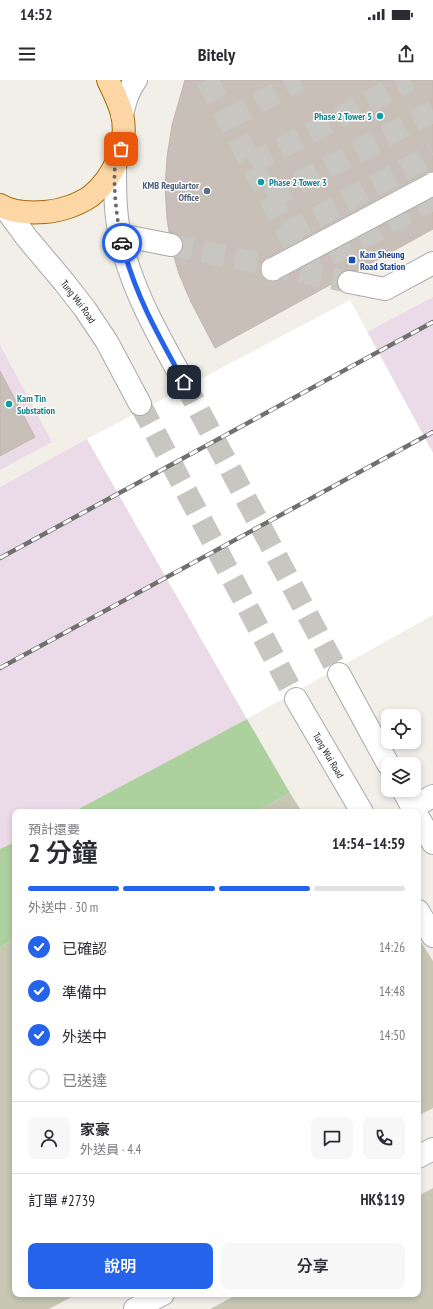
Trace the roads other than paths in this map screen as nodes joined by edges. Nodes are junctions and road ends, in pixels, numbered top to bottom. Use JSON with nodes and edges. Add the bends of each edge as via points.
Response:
{"nodes":[{"id":1,"x":108,"y":80,"type":"edge"},
{"id":2,"x":136,"y":80,"type":"edge"},
{"id":3,"x":122,"y":115,"type":"junction"},
{"id":4,"x":115,"y":166,"type":"junction"},
{"id":5,"x":433,"y":184,"type":"edge"},
{"id":6,"x":2,"y":207,"type":"edge"},
{"id":7,"x":120,"y":235,"type":"junction"},
{"id":8,"x":171,"y":245,"type":"tunnel mouth"},
{"id":9,"x":433,"y":263,"type":"edge"},
{"id":10,"x":273,"y":269,"type":"dead end"},
{"id":11,"x":349,"y":282,"type":"tunnel mouth"},
{"id":12,"x":184,"y":382,"type":"tunnel mouth"},
{"id":13,"x":140,"y":404,"type":"tunnel mouth"},
{"id":14,"x":339,"y":674,"type":"tunnel mouth"},
{"id":15,"x":296,"y":699,"type":"tunnel mouth"},
{"id":16,"x":384,"y":757,"type":"edge"},
{"id":17,"x":433,"y":796,"type":"edge"},
{"id":18,"x":412,"y":807,"type":"edge"},
{"id":19,"x":360,"y":809,"type":"edge"},
{"id":20,"x":421,"y":822,"type":"edge"},
{"id":21,"x":433,"y":843,"type":"edge"},
{"id":22,"x":421,"y":916,"type":"edge"},
{"id":23,"x":433,"y":936,"type":"edge"},
{"id":24,"x":433,"y":1148,"type":"edge"},
{"id":25,"x":421,"y":1155,"type":"edge"},
{"id":26,"x":157,"y":1297,"type":"edge"},
{"id":27,"x":135,"y":1309,"type":"edge"}],
"edges":[{"from":1,"to":3,"type":"main road"},
{"from":2,"to":3,"type":"street","via":[[130,88]]},
{"from":3,"to":4,"type":"main road","via":[[124,134]]},
{"from":4,"to":6,"type":"main road","via":[[104,183],[90,196],[74,205],[54,211],[33,213]]},
{"from":4,"to":7,"type":"street"},
{"from":5,"to":10,"type":"street","bridge":true},
{"from":6,"to":13,"type":"street","name":"Tung Wui Road","via":[[85,309],[107,342]]},
{"from":7,"to":8,"type":"street"},
{"from":7,"to":12,"type":"street","via":[[128,268],[140,299]]},
{"from":9,"to":11,"type":"street","via":[[385,289]]},
{"from":14,"to":16,"type":"street"},
{"from":15,"to":19,"type":"street","name":"Tung Wui Road"},
{"from":17,"to":18,"type":"street"},
{"from":20,"to":21,"type":"street"},
{"from":22,"to":23,"type":"street"},
{"from":24,"to":25,"type":"street"},
{"from":26,"to":27,"type":"street"}]}
